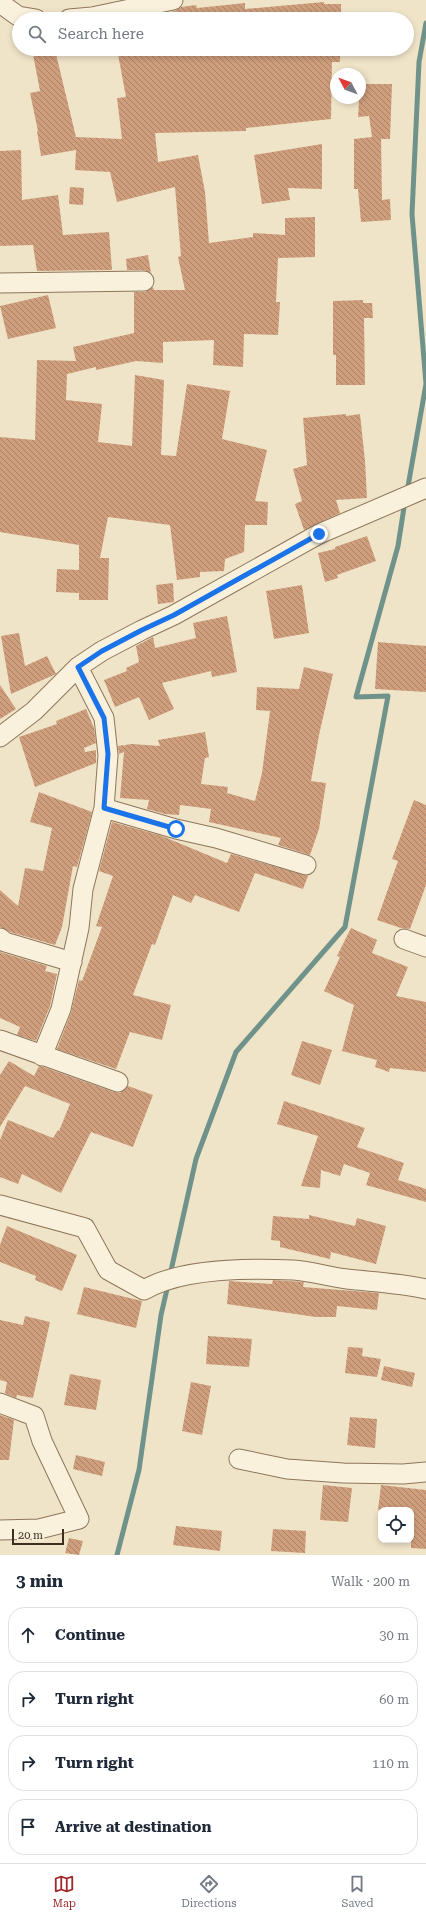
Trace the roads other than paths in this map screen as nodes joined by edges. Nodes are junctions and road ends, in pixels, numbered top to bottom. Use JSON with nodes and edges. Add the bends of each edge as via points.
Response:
{"nodes":[{"id":1,"x":173,"y":0,"type":"edge"},
{"id":2,"x":0,"y":3,"type":"edge"},
{"id":3,"x":12,"y":12,"type":"edge"},
{"id":4,"x":116,"y":12,"type":"edge"},
{"id":5,"x":144,"y":281,"type":"dead end"},
{"id":6,"x":0,"y":283,"type":"edge"},
{"id":7,"x":422,"y":490,"type":"edge"},
{"id":8,"x":78,"y":667,"type":"junction"},
{"id":9,"x":0,"y":737,"type":"edge"},
{"id":10,"x":104,"y":808,"type":"junction"},
{"id":11,"x":306,"y":865,"type":"dead end"},
{"id":12,"x":0,"y":938,"type":"edge"},
{"id":13,"x":404,"y":940,"type":"dead end"},
{"id":14,"x":426,"y":947,"type":"edge"},
{"id":15,"x":72,"y":962,"type":"junction"},
{"id":16,"x":0,"y":1040,"type":"edge"},
{"id":17,"x":42,"y":1056,"type":"junction"},
{"id":18,"x":118,"y":1082,"type":"dead end"},
{"id":19,"x":0,"y":1205,"type":"edge"},
{"id":20,"x":426,"y":1289,"type":"edge"},
{"id":21,"x":0,"y":1403,"type":"edge"},
{"id":22,"x":239,"y":1459,"type":"dead end"},
{"id":23,"x":426,"y":1472,"type":"edge"},
{"id":24,"x":0,"y":1530,"type":"edge"}],
"edges":[{"from":1,"to":4,"type":"street"},
{"from":2,"to":3,"type":"street"},
{"from":5,"to":6,"type":"street"},
{"from":7,"to":8,"type":"street","via":[[319,534],[174,615],[102,651]]},
{"from":8,"to":9,"type":"street","via":[[34,711]]},
{"from":8,"to":10,"type":"street","via":[[104,718],[108,754]]},
{"from":10,"to":11,"type":"street"},
{"from":10,"to":15,"type":"street","via":[[83,889]]},
{"from":12,"to":15,"type":"street","via":[[5,942]]},
{"from":13,"to":14,"type":"street"},
{"from":15,"to":17,"type":"street","via":[[61,1009]]},
{"from":16,"to":17,"type":"street"},
{"from":17,"to":18,"type":"street"},
{"from":19,"to":20,"type":"street","via":[[85,1228],[108,1270],[144,1290],[157,1283],[194,1273],[294,1270],[346,1279],[399,1283]]},
{"from":21,"to":24,"type":"street","via":[[34,1416],[42,1441],[79,1519],[39,1529]]},
{"from":22,"to":23,"type":"street","via":[[288,1469],[343,1473]]}]}
